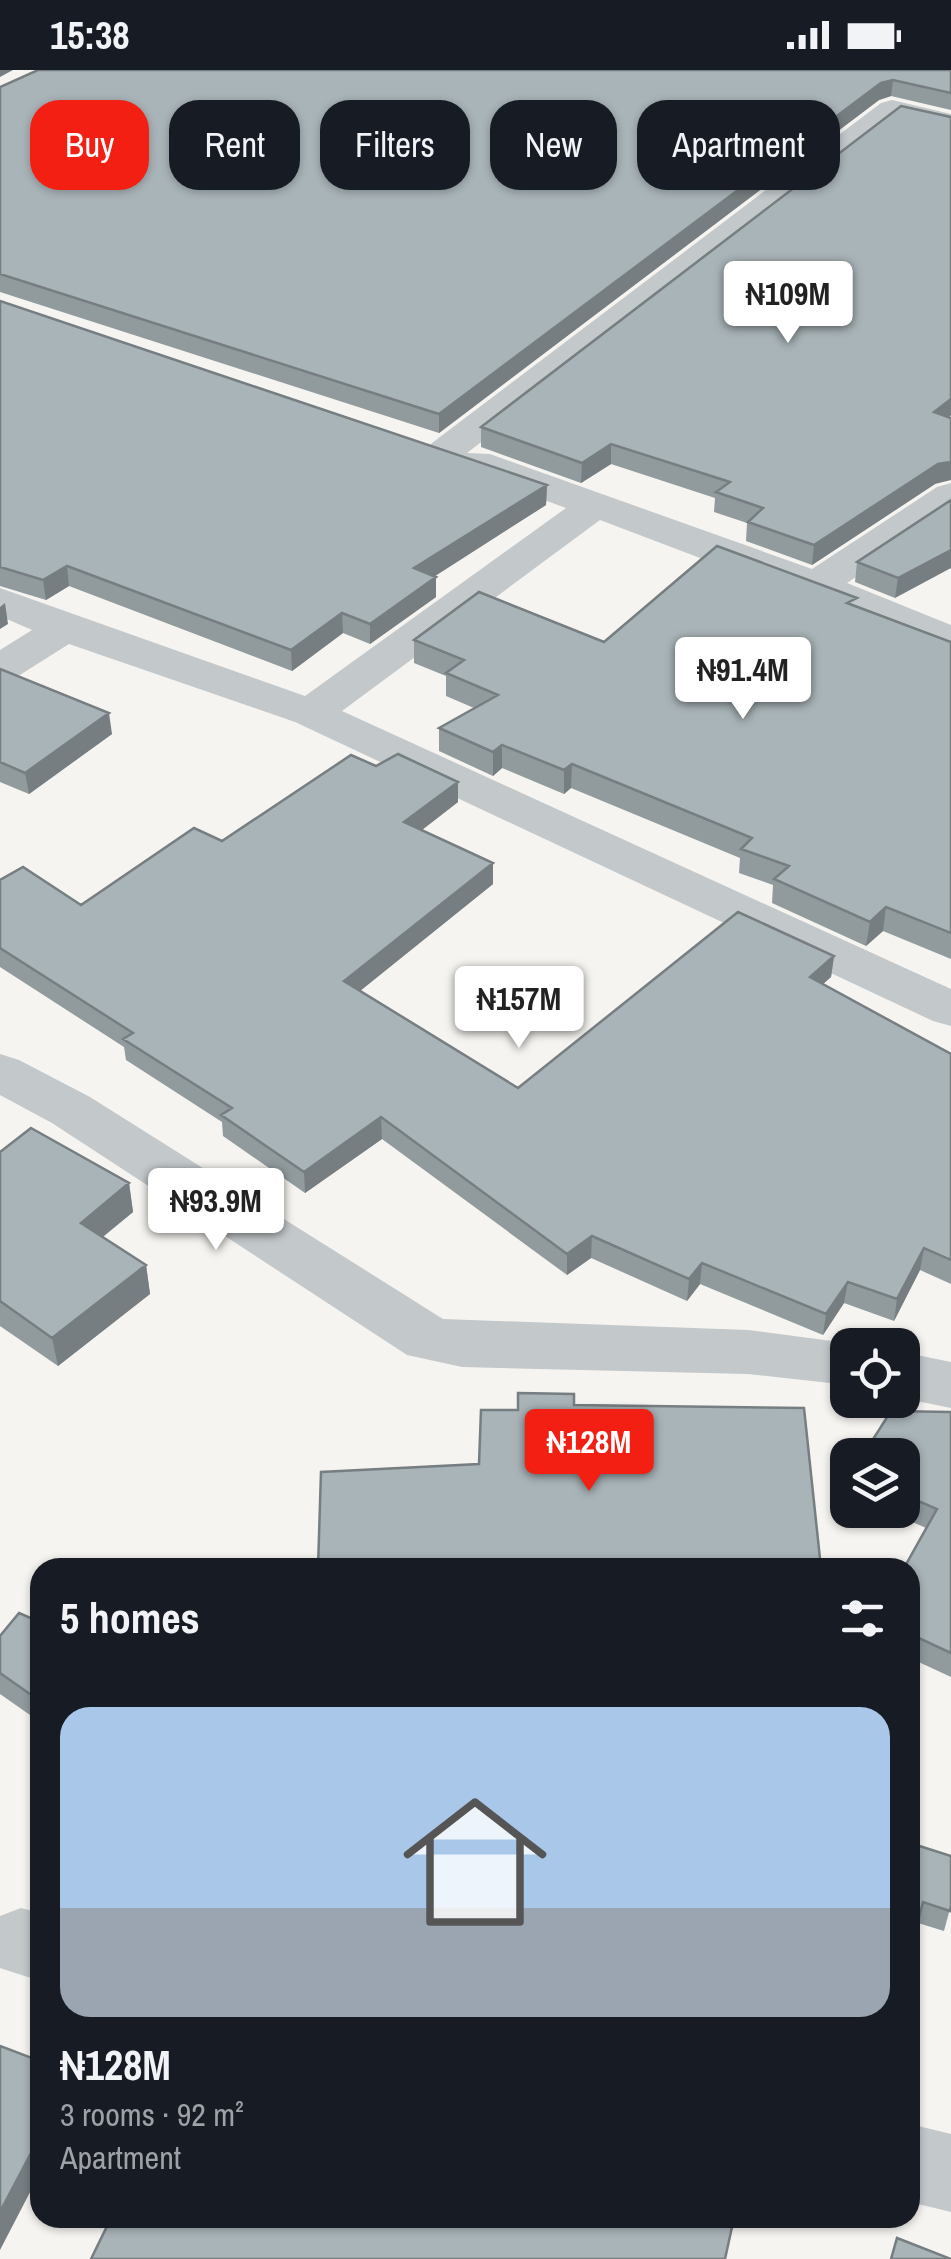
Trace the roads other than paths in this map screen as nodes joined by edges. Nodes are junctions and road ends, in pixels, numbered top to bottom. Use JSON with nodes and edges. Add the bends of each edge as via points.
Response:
{"nodes":[{"id":1,"x":951,"y":123,"type":"edge"},
{"id":2,"x":408,"y":438,"type":"edge"},
{"id":3,"x":445,"y":451,"type":"junction"},
{"id":4,"x":951,"y":495,"type":"edge"},
{"id":5,"x":596,"y":504,"type":"junction"},
{"id":6,"x":816,"y":585,"type":"junction"},
{"id":7,"x":0,"y":601,"type":"edge"},
{"id":8,"x":64,"y":628,"type":"junction"},
{"id":9,"x":951,"y":640,"type":"edge"},
{"id":10,"x":0,"y":669,"type":"edge"},
{"id":11,"x":311,"y":713,"type":"junction"},
{"id":12,"x":951,"y":1008,"type":"edge"},
{"id":13,"x":0,"y":1072,"type":"edge"},
{"id":14,"x":830,"y":1361,"type":"edge"},
{"id":15,"x":920,"y":1379,"type":"edge"},
{"id":16,"x":951,"y":1385,"type":"edge"}],
"edges":[{"from":1,"to":3,"type":"street","via":[[892,109]]},
{"from":2,"to":3,"type":"street"},
{"from":3,"to":5,"type":"street"},
{"from":4,"to":6,"type":"street"},
{"from":5,"to":6,"type":"street"},
{"from":5,"to":11,"type":"street"},
{"from":6,"to":9,"type":"street"},
{"from":7,"to":8,"type":"street"},
{"from":8,"to":10,"type":"street"},
{"from":8,"to":11,"type":"street"},
{"from":11,"to":12,"type":"street"},
{"from":13,"to":14,"type":"street","via":[[71,1110],[428,1338]]},
{"from":15,"to":16,"type":"street"}]}
